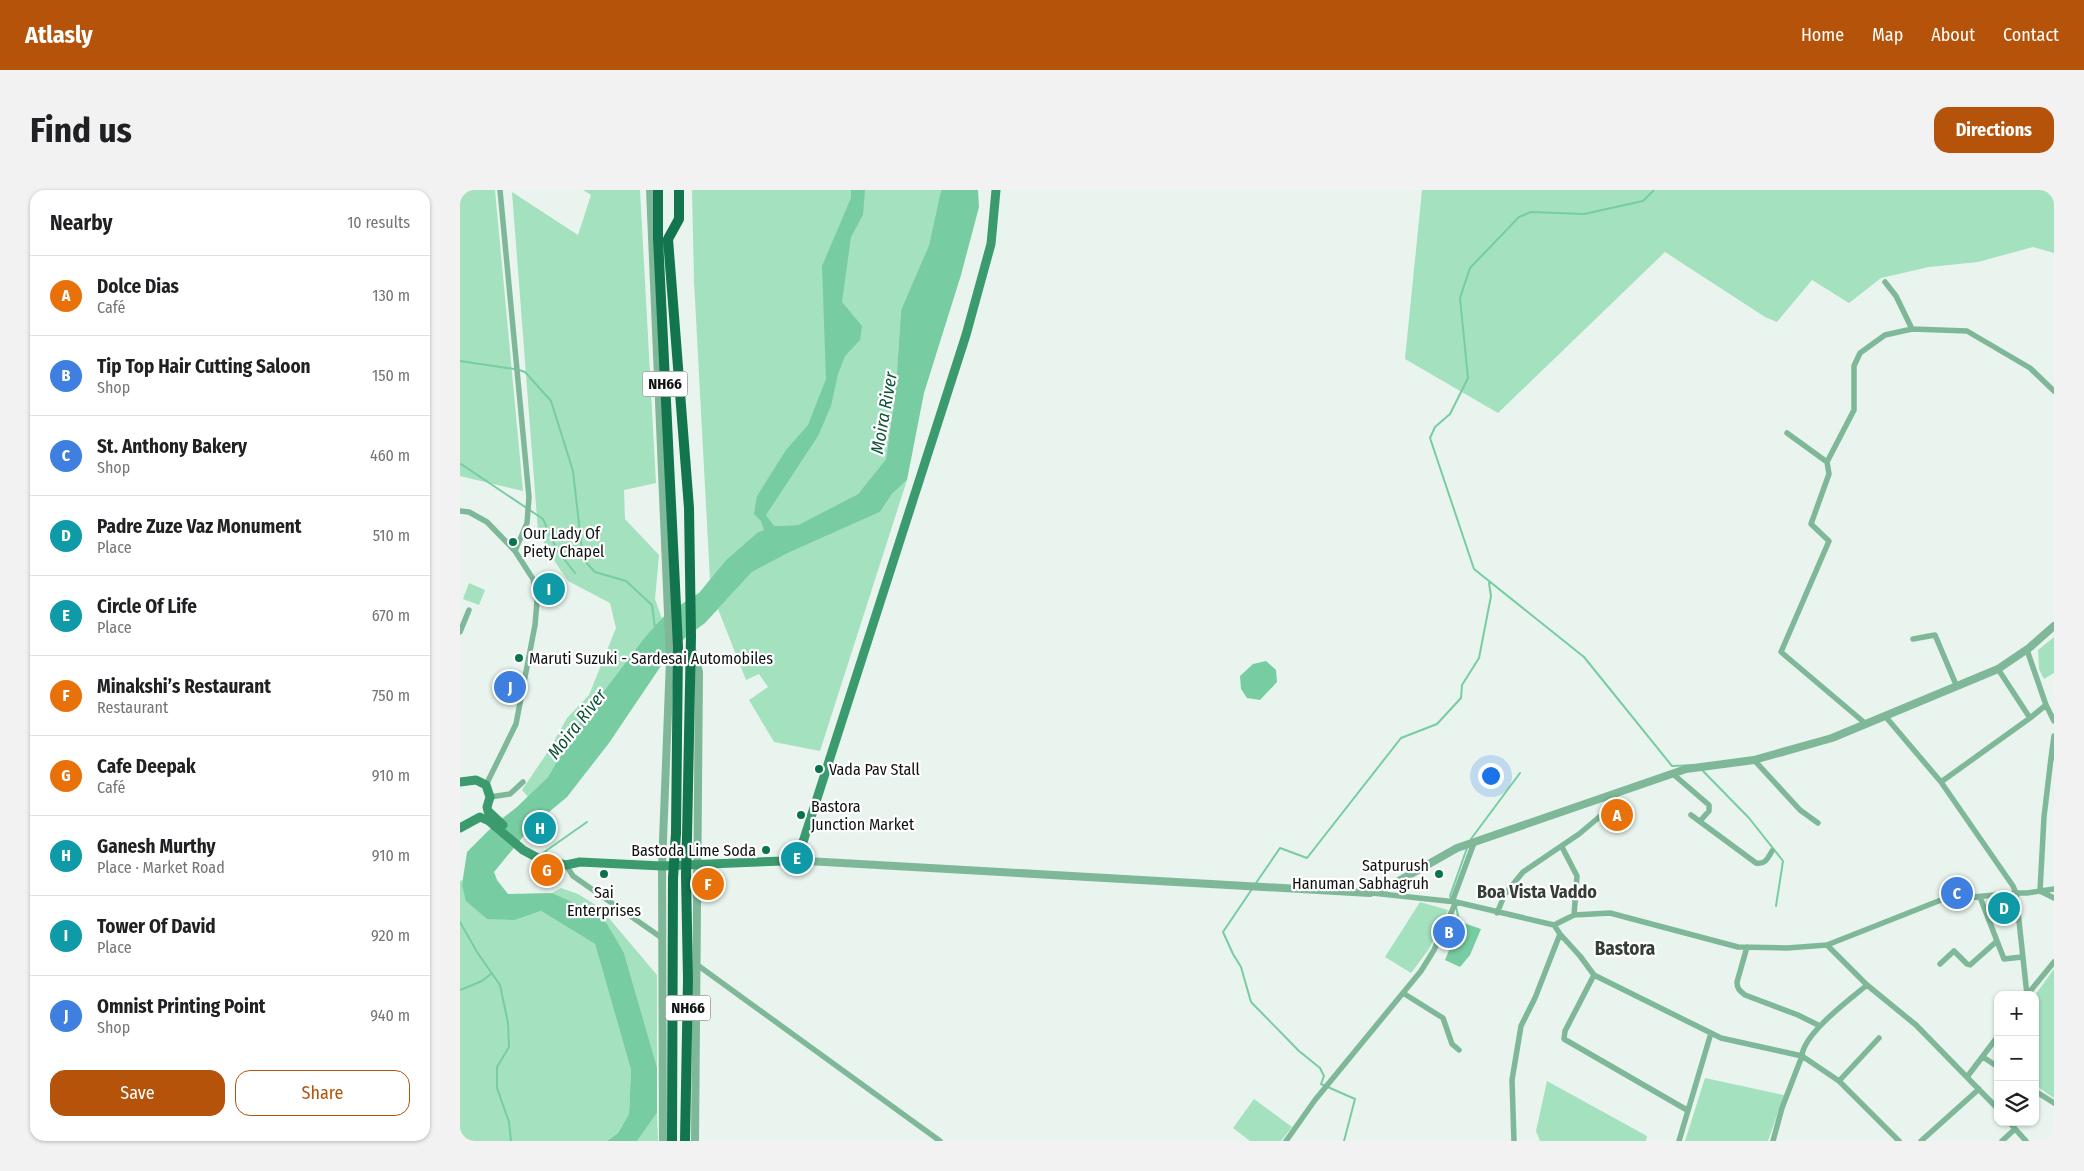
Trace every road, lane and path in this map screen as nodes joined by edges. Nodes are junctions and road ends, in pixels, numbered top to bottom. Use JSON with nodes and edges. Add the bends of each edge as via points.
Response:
{"nodes":[{"id":1,"x":500,"y":190,"type":"edge"},
{"id":2,"x":650,"y":190,"type":"edge"},
{"id":3,"x":658,"y":190,"type":"edge"},
{"id":4,"x":679,"y":190,"type":"edge"},
{"id":5,"x":996,"y":190,"type":"edge"},
{"id":6,"x":1885,"y":282,"type":"dead end"},
{"id":7,"x":1912,"y":329,"type":"junction"},
{"id":8,"x":2054,"y":391,"type":"edge"},
{"id":9,"x":1787,"y":433,"type":"dead end"},
{"id":10,"x":1827,"y":462,"type":"junction"},
{"id":11,"x":460,"y":511,"type":"edge"},
{"id":12,"x":515,"y":551,"type":"junction"},
{"id":13,"x":671,"y":579,"type":"junction"},
{"id":14,"x":469,"y":610,"type":"dead end"},
{"id":15,"x":2054,"y":626,"type":"edge"},
{"id":16,"x":460,"y":632,"type":"edge"},
{"id":17,"x":1913,"y":639,"type":"dead end"},
{"id":18,"x":691,"y":641,"type":"junction"},
{"id":19,"x":2026,"y":650,"type":"junction"},
{"id":20,"x":1998,"y":669,"type":"junction"},
{"id":21,"x":1958,"y":686,"type":"junction"},
{"id":22,"x":2046,"y":706,"type":"junction"},
{"id":23,"x":1884,"y":716,"type":"junction"},
{"id":24,"x":2030,"y":718,"type":"junction"},
{"id":25,"x":2054,"y":721,"type":"edge"},
{"id":26,"x":1866,"y":724,"type":"junction"},
{"id":27,"x":2054,"y":736,"type":"edge"},
{"id":28,"x":2052,"y":758,"type":"edge"},
{"id":29,"x":1754,"y":760,"type":"junction"},
{"id":30,"x":1673,"y":774,"type":"junction"},
{"id":31,"x":460,"y":782,"type":"edge"},
{"id":32,"x":523,"y":782,"type":"dead end"},
{"id":33,"x":1941,"y":782,"type":"junction"},
{"id":34,"x":486,"y":785,"type":"junction"},
{"id":35,"x":1615,"y":795,"type":"junction"},
{"id":36,"x":490,"y":797,"type":"junction"},
{"id":37,"x":487,"y":807,"type":"junction"},
{"id":38,"x":1691,"y":815,"type":"dead end"},
{"id":39,"x":476,"y":818,"type":"junction"},
{"id":40,"x":491,"y":818,"type":"junction"},
{"id":41,"x":1700,"y":821,"type":"junction"},
{"id":42,"x":1818,"y":823,"type":"dead end"},
{"id":43,"x":460,"y":828,"type":"edge"},
{"id":44,"x":1470,"y":844,"type":"junction"},
{"id":45,"x":1562,"y":847,"type":"junction"},
{"id":46,"x":1772,"y":851,"type":"dead end"},
{"id":47,"x":797,"y":856,"type":"junction"},
{"id":48,"x":696,"y":863,"type":"junction"},
{"id":49,"x":566,"y":866,"type":"junction"},
{"id":50,"x":662,"y":866,"type":"junction"},
{"id":51,"x":2054,"y":889,"type":"edge"},
{"id":52,"x":2040,"y":891,"type":"junction"},
{"id":53,"x":1370,"y":893,"type":"junction"},
{"id":54,"x":2016,"y":893,"type":"junction"},
{"id":55,"x":1980,"y":897,"type":"junction"},
{"id":56,"x":2054,"y":898,"type":"edge"},
{"id":57,"x":1455,"y":903,"type":"junction"},
{"id":58,"x":1497,"y":913,"type":"junction"},
{"id":59,"x":1574,"y":915,"type":"junction"},
{"id":60,"x":1554,"y":925,"type":"junction"},
{"id":61,"x":1560,"y":934,"type":"junction"},
{"id":62,"x":662,"y":938,"type":"junction"},
{"id":63,"x":1997,"y":941,"type":"junction"},
{"id":64,"x":1827,"y":945,"type":"junction"},
{"id":65,"x":1748,"y":947,"type":"junction"},
{"id":66,"x":2022,"y":957,"type":"junction"},
{"id":67,"x":2054,"y":962,"type":"edge"},
{"id":68,"x":696,"y":964,"type":"junction"},
{"id":69,"x":1940,"y":964,"type":"dead end"},
{"id":70,"x":1594,"y":976,"type":"junction"},
{"id":71,"x":1867,"y":985,"type":"junction"},
{"id":72,"x":2026,"y":991,"type":"edge"},
{"id":73,"x":2030,"y":991,"type":"edge"},
{"id":74,"x":1403,"y":992,"type":"junction"},
{"id":75,"x":1820,"y":1026,"type":"junction"},
{"id":76,"x":1711,"y":1033,"type":"junction"},
{"id":77,"x":1879,"y":1038,"type":"dead end"},
{"id":78,"x":1994,"y":1042,"type":"edge"},
{"id":79,"x":1459,"y":1050,"type":"dead end"},
{"id":80,"x":1802,"y":1056,"type":"junction"},
{"id":81,"x":1983,"y":1057,"type":"junction"},
{"id":82,"x":1994,"y":1064,"type":"edge"},
{"id":83,"x":1967,"y":1077,"type":"junction"},
{"id":84,"x":1839,"y":1080,"type":"junction"},
{"id":85,"x":1979,"y":1089,"type":"junction"},
{"id":86,"x":2039,"y":1094,"type":"edge"},
{"id":87,"x":2054,"y":1103,"type":"edge"},
{"id":88,"x":1994,"y":1106,"type":"edge"},
{"id":89,"x":1688,"y":1110,"type":"junction"},
{"id":90,"x":2012,"y":1126,"type":"edge"},
{"id":91,"x":2015,"y":1129,"type":"junction"},
{"id":92,"x":663,"y":1141,"type":"edge"},
{"id":93,"x":672,"y":1141,"type":"edge"},
{"id":94,"x":685,"y":1141,"type":"edge"},
{"id":95,"x":695,"y":1141,"type":"edge"},
{"id":96,"x":940,"y":1141,"type":"edge"},
{"id":97,"x":1286,"y":1141,"type":"edge"},
{"id":98,"x":1514,"y":1141,"type":"edge"},
{"id":99,"x":1679,"y":1141,"type":"edge"},
{"id":100,"x":1773,"y":1141,"type":"edge"},
{"id":101,"x":1899,"y":1141,"type":"edge"},
{"id":102,"x":1921,"y":1141,"type":"edge"},
{"id":103,"x":2002,"y":1141,"type":"edge"},
{"id":104,"x":2026,"y":1141,"type":"edge"}],
"edges":[{"from":1,"to":12,"type":"street","via":[[529,497],[526,523]]},
{"from":2,"to":13,"type":"street"},
{"from":3,"to":13,"type":"highway","number":"NH66"},
{"from":4,"to":18,"type":"highway","number":"NH66","via":[[679,219],[668,239],[689,508]]},
{"from":5,"to":47,"type":"main road","via":[[992,244],[966,335]]},
{"from":6,"to":7,"type":"street","via":[[1896,296]]},
{"from":7,"to":8,"type":"street","via":[[1967,331],[2030,368]]},
{"from":7,"to":10,"type":"street","via":[[1885,335],[1860,353],[1854,366],[1854,410]]},
{"from":9,"to":10,"type":"street"},
{"from":10,"to":26,"type":"street","via":[[1829,474],[1811,524],[1829,541],[1781,652]]},
{"from":11,"to":12,"type":"street","via":[[487,522]]},
{"from":12,"to":34,"type":"street","via":[[533,579],[537,601],[535,625],[516,724]]},
{"from":13,"to":50,"type":"street"},
{"from":13,"to":93,"type":"highway","number":"NH66","bridge":true,"via":[[678,647]]},
{"from":14,"to":16,"type":"street"},
{"from":15,"to":19,"type":"street"},
{"from":17,"to":21,"type":"street","via":[[1935,635]]},
{"from":18,"to":48,"type":"street","via":[[699,672]]},
{"from":18,"to":94,"type":"highway","number":"NH66","bridge":true},
{"from":19,"to":20,"type":"street"},
{"from":19,"to":22,"type":"street"},
{"from":20,"to":21,"type":"street"},
{"from":20,"to":24,"type":"street"},
{"from":21,"to":23,"type":"street"},
{"from":22,"to":24,"type":"street"},
{"from":22,"to":25,"type":"street"},
{"from":23,"to":26,"type":"street"},
{"from":23,"to":33,"type":"street"},
{"from":24,"to":33,"type":"street"},
{"from":26,"to":29,"type":"street","via":[[1832,738]]},
{"from":27,"to":28,"type":"street"},
{"from":28,"to":52,"type":"street","via":[[2044,817]]},
{"from":29,"to":30,"type":"street"},
{"from":29,"to":42,"type":"street","via":[[1800,810]]},
{"from":30,"to":35,"type":"street"},
{"from":30,"to":41,"type":"street","via":[[1709,805],[1709,811]]},
{"from":31,"to":34,"type":"main road","via":[[476,780]]},
{"from":32,"to":36,"type":"street","via":[[510,794]]},
{"from":33,"to":54,"type":"street"},
{"from":34,"to":36,"type":"main road"},
{"from":35,"to":44,"type":"street"},
{"from":35,"to":45,"type":"street","via":[[1604,813]]},
{"from":36,"to":37,"type":"main road"},
{"from":37,"to":39,"type":"main road"},
{"from":37,"to":40,"type":"main road"},
{"from":38,"to":41,"type":"street"},
{"from":39,"to":40,"type":"main road"},
{"from":39,"to":43,"type":"main road"},
{"from":40,"to":49,"type":"main road","via":[[525,848],[546,860]]},
{"from":41,"to":46,"type":"street","via":[[1756,863],[1765,862]]},
{"from":44,"to":53,"type":"street","via":[[1388,887]]},
{"from":44,"to":57,"type":"street"},
{"from":45,"to":58,"type":"street","via":[[1523,872],[1505,894]]},
{"from":45,"to":59,"type":"street","via":[[1576,876]]},
{"from":47,"to":48,"type":"main road","via":[[783,860]]},
{"from":47,"to":53,"type":"street","via":[[807,861]]},
{"from":48,"to":50,"type":"main road"},
{"from":48,"to":68,"type":"street"},
{"from":49,"to":50,"type":"main road","via":[[580,862]]},
{"from":49,"to":62,"type":"street","via":[[573,876]]},
{"from":50,"to":62,"type":"street"},
{"from":51,"to":52,"type":"street"},
{"from":52,"to":54,"type":"street"},
{"from":52,"to":56,"type":"street"},
{"from":53,"to":57,"type":"street"},
{"from":54,"to":55,"type":"street"},
{"from":54,"to":66,"type":"street"},
{"from":55,"to":63,"type":"street"},
{"from":55,"to":64,"type":"street","via":[[1942,900]]},
{"from":57,"to":58,"type":"street"},
{"from":57,"to":74,"type":"street","via":[[1434,950]]},
{"from":58,"to":60,"type":"street"},
{"from":59,"to":60,"type":"street"},
{"from":59,"to":65,"type":"street","via":[[1610,913]]},
{"from":60,"to":61,"type":"street"},
{"from":61,"to":70,"type":"street"},
{"from":61,"to":98,"type":"street","via":[[1521,1026],[1512,1080]]},
{"from":62,"to":92,"type":"street"},
{"from":63,"to":66,"type":"street","via":[[2004,959]]},
{"from":63,"to":69,"type":"street","via":[[1970,965],[1954,950]]},
{"from":64,"to":65,"type":"street"},
{"from":64,"to":71,"type":"street"},
{"from":65,"to":75,"type":"street","via":[[1737,982],[1740,991]]},
{"from":66,"to":72,"type":"street"},
{"from":67,"to":73,"type":"street"},
{"from":68,"to":95,"type":"street"},
{"from":68,"to":96,"type":"street"},
{"from":70,"to":76,"type":"street"},
{"from":70,"to":89,"type":"street","via":[[1565,1031],[1564,1039]]},
{"from":71,"to":75,"type":"street"},
{"from":71,"to":83,"type":"street","via":[[1916,1025]]},
{"from":74,"to":79,"type":"street","via":[[1443,1018],[1452,1044]]},
{"from":74,"to":97,"type":"street","via":[[1326,1086]]},
{"from":75,"to":80,"type":"street","via":[[1803,1048]]},
{"from":76,"to":80,"type":"street"},
{"from":76,"to":89,"type":"street"},
{"from":77,"to":84,"type":"street"},
{"from":78,"to":81,"type":"street"},
{"from":80,"to":84,"type":"street"},
{"from":80,"to":100,"type":"street"},
{"from":81,"to":82,"type":"street"},
{"from":81,"to":83,"type":"street"},
{"from":83,"to":85,"type":"street"},
{"from":84,"to":101,"type":"street"},
{"from":85,"to":88,"type":"street"},
{"from":85,"to":102,"type":"street"},
{"from":86,"to":87,"type":"street"},
{"from":89,"to":99,"type":"street"},
{"from":90,"to":91,"type":"street"},
{"from":91,"to":103,"type":"street"},
{"from":91,"to":104,"type":"street"}]}
